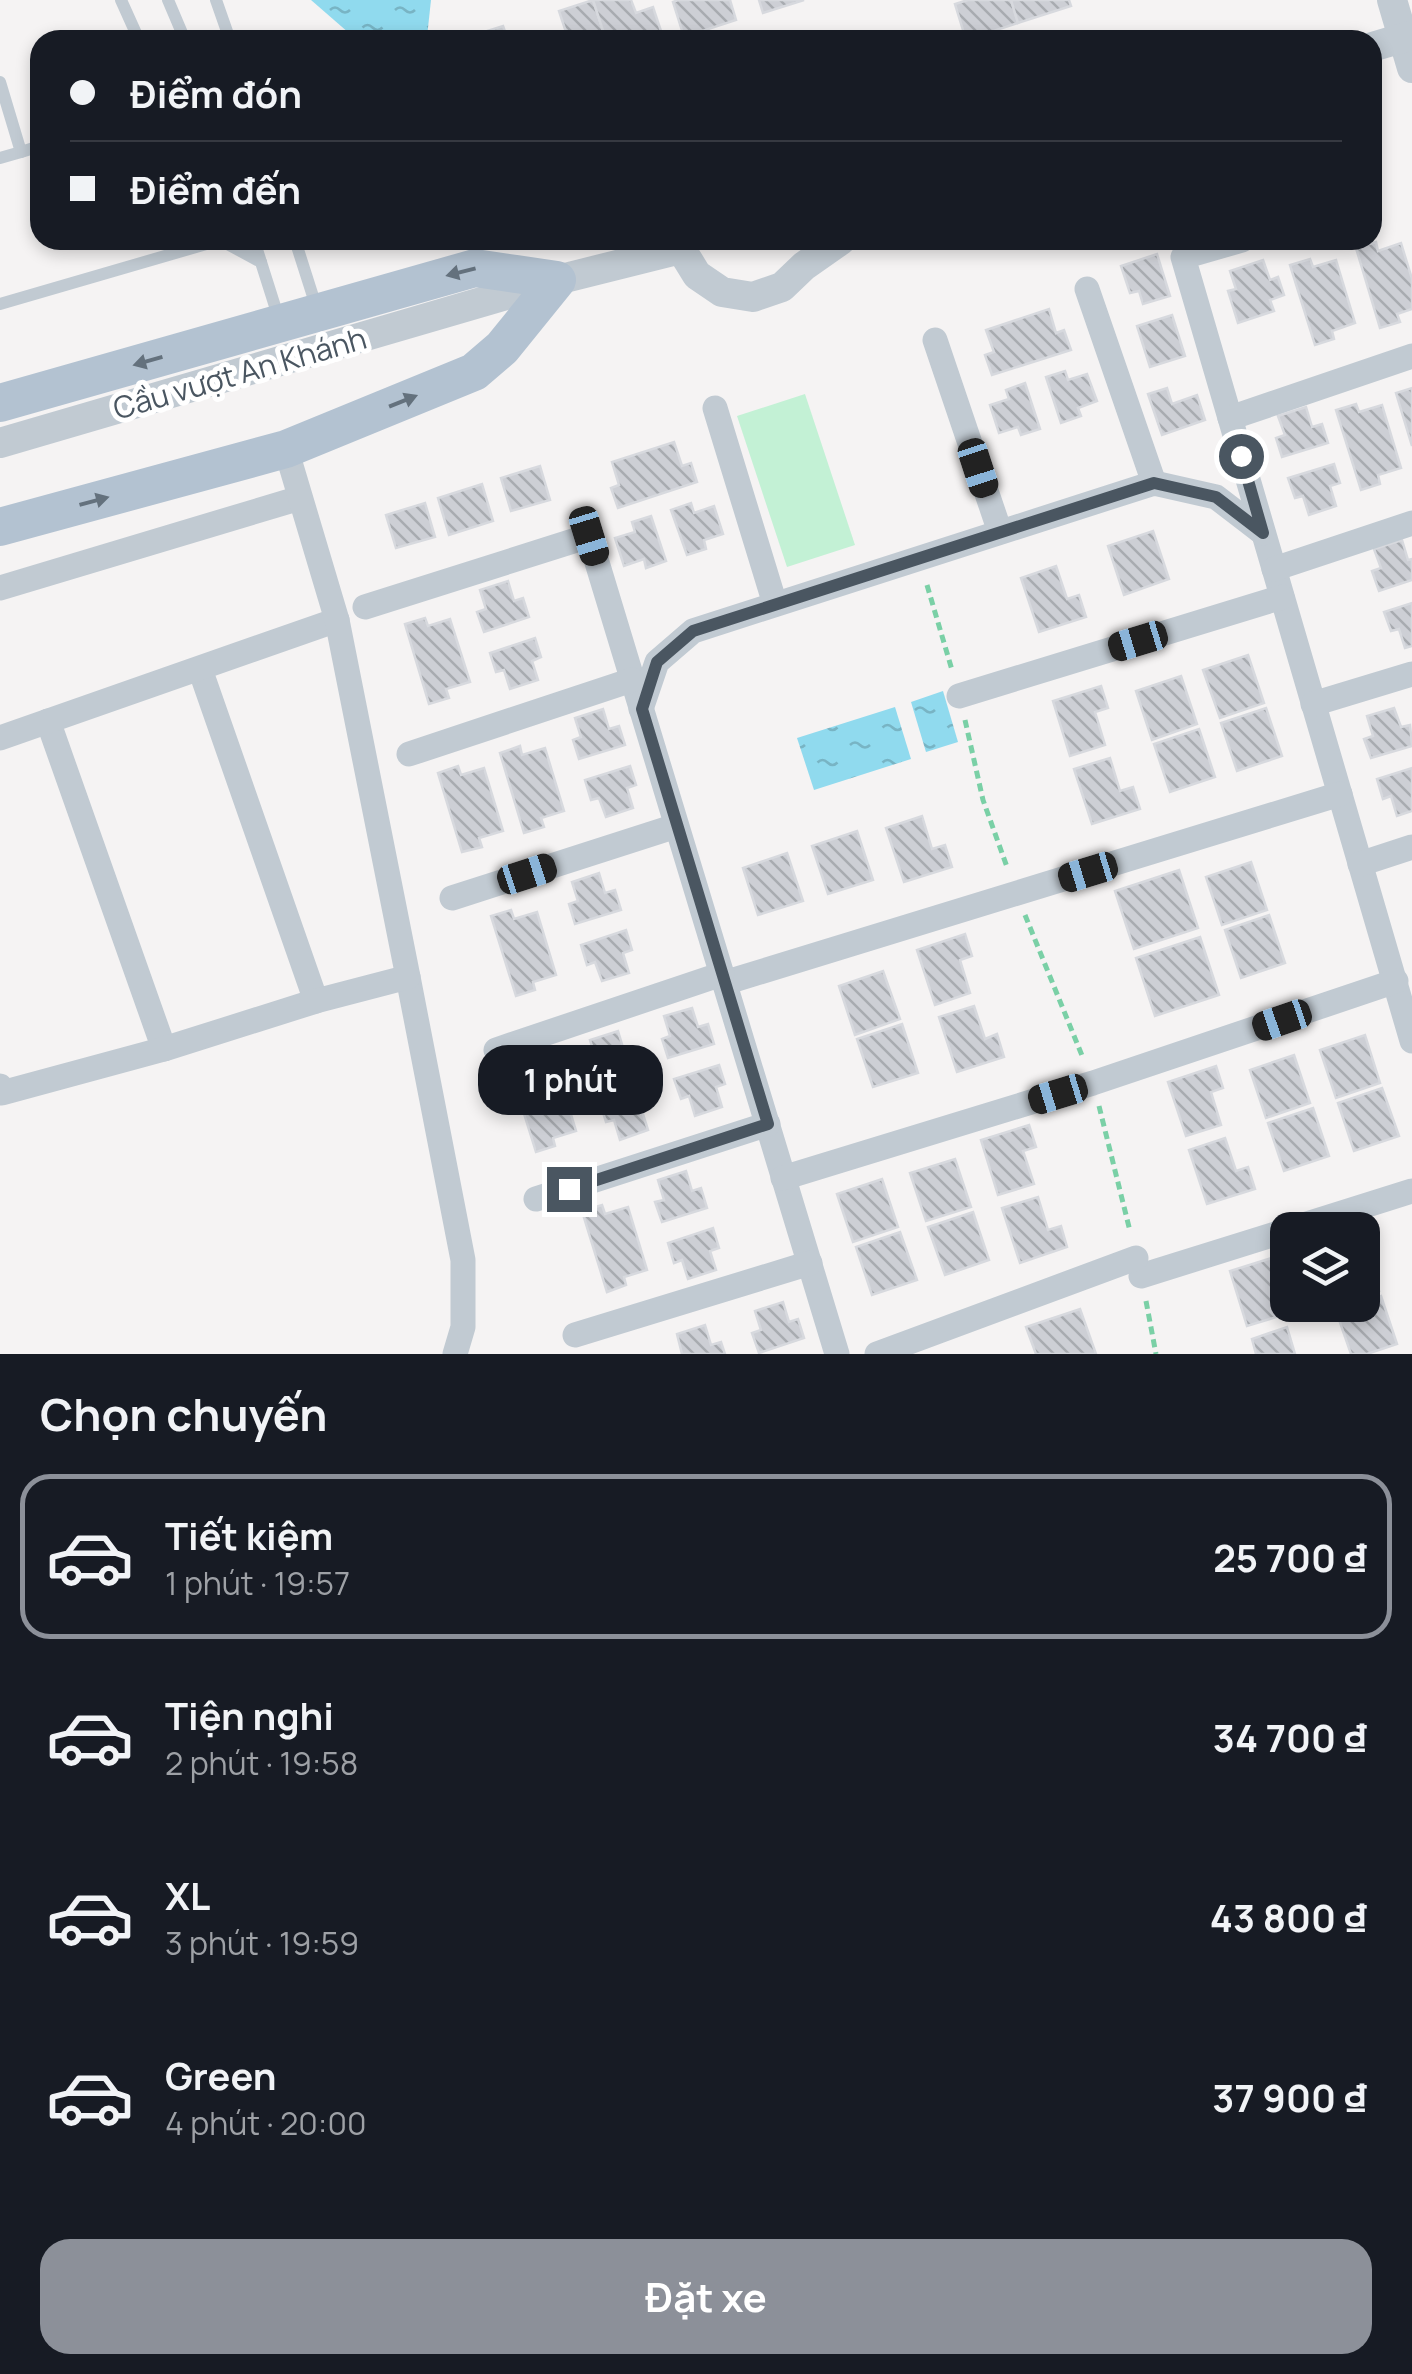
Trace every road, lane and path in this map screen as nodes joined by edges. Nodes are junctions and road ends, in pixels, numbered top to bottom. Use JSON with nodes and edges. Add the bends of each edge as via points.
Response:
{"nodes":[{"id":1,"x":121,"y":0,"type":"edge"},
{"id":2,"x":168,"y":0,"type":"edge"},
{"id":3,"x":216,"y":0,"type":"edge"},
{"id":4,"x":1392,"y":0,"type":"edge"},
{"id":5,"x":134,"y":30,"type":"edge"},
{"id":6,"x":181,"y":30,"type":"edge"},
{"id":7,"x":226,"y":30,"type":"edge"},
{"id":8,"x":1407,"y":36,"type":"edge"},
{"id":9,"x":1382,"y":44,"type":"edge"},
{"id":10,"x":1412,"y":68,"type":"edge"},
{"id":11,"x":0,"y":82,"type":"edge"},
{"id":12,"x":30,"y":149,"type":"edge"},
{"id":13,"x":21,"y":152,"type":"junction"},
{"id":14,"x":0,"y":158,"type":"edge"},
{"id":15,"x":186,"y":250,"type":"edge"},
{"id":16,"x":239,"y":250,"type":"edge"},
{"id":17,"x":257,"y":250,"type":"edge"},
{"id":18,"x":298,"y":250,"type":"edge"},
{"id":19,"x":660,"y":250,"type":"edge"},
{"id":20,"x":683,"y":250,"type":"edge"},
{"id":21,"x":1207,"y":250,"type":"edge"},
{"id":22,"x":809,"y":253,"type":"edge"},
{"id":23,"x":261,"y":262,"type":"junction"},
{"id":24,"x":557,"y":280,"type":"junction"},
{"id":25,"x":1088,"y":290,"type":"dead end"},
{"id":26,"x":0,"y":304,"type":"edge"},
{"id":27,"x":317,"y":312,"type":"junction"},
{"id":28,"x":280,"y":322,"type":"junction"},
{"id":29,"x":935,"y":340,"type":"dead end"},
{"id":30,"x":1412,"y":356,"type":"edge"},
{"id":31,"x":0,"y":403,"type":"edge"},
{"id":32,"x":715,"y":408,"type":"dead end"},
{"id":33,"x":1230,"y":418,"type":"junction"},
{"id":34,"x":0,"y":443,"type":"edge"},
{"id":35,"x":286,"y":449,"type":"junction"},
{"id":36,"x":1154,"y":483,"type":"junction"},
{"id":37,"x":300,"y":498,"type":"junction"},
{"id":38,"x":1412,"y":523,"type":"edge"},
{"id":39,"x":0,"y":527,"type":"edge"},
{"id":40,"x":1000,"y":532,"type":"junction"},
{"id":41,"x":1263,"y":533,"type":"junction"},
{"id":42,"x":919,"y":558,"type":"junction"},
{"id":43,"x":1274,"y":569,"type":"junction"},
{"id":44,"x":0,"y":588,"type":"edge"},
{"id":45,"x":1282,"y":597,"type":"junction"},
{"id":46,"x":775,"y":604,"type":"junction"},
{"id":47,"x":365,"y":607,"type":"dead end"},
{"id":48,"x":337,"y":620,"type":"junction"},
{"id":49,"x":200,"y":669,"type":"junction"},
{"id":50,"x":1412,"y":674,"type":"edge"},
{"id":51,"x":632,"y":680,"type":"junction"},
{"id":52,"x":959,"y":696,"type":"junction"},
{"id":53,"x":1313,"y":704,"type":"junction"},
{"id":54,"x":642,"y":709,"type":"junction"},
{"id":55,"x":48,"y":721,"type":"junction"},
{"id":56,"x":0,"y":738,"type":"edge"},
{"id":57,"x":410,"y":754,"type":"dead end"},
{"id":58,"x":1340,"y":794,"type":"junction"},
{"id":59,"x":676,"y":826,"type":"junction"},
{"id":60,"x":1412,"y":847,"type":"edge"},
{"id":61,"x":1360,"y":864,"type":"junction"},
{"id":62,"x":1016,"y":894,"type":"junction"},
{"id":63,"x":452,"y":898,"type":"dead end"},
{"id":64,"x":408,"y":977,"type":"junction"},
{"id":65,"x":723,"y":978,"type":"junction"},
{"id":66,"x":1402,"y":992,"type":"edge"},
{"id":67,"x":316,"y":1001,"type":"junction"},
{"id":68,"x":1412,"y":1041,"type":"edge"},
{"id":69,"x":164,"y":1048,"type":"junction"},
{"id":70,"x":496,"y":1050,"type":"dead end"},
{"id":71,"x":1093,"y":1084,"type":"junction"},
{"id":72,"x":1,"y":1091,"type":"edge"},
{"id":73,"x":768,"y":1124,"type":"junction"},
{"id":74,"x":784,"y":1178,"type":"junction"},
{"id":75,"x":1412,"y":1191,"type":"edge"},
{"id":76,"x":536,"y":1199,"type":"dead end"},
{"id":77,"x":1345,"y":1212,"type":"edge"},
{"id":78,"x":1270,"y":1234,"type":"edge"},
{"id":79,"x":810,"y":1263,"type":"junction"},
{"id":80,"x":1138,"y":1267,"type":"junction"},
{"id":81,"x":575,"y":1335,"type":"dead end"},
{"id":82,"x":456,"y":1354,"type":"edge"},
{"id":83,"x":838,"y":1354,"type":"edge"},
{"id":84,"x":877,"y":1354,"type":"edge"},
{"id":85,"x":1156,"y":1354,"type":"edge"}],
"edges":[{"from":1,"to":5,"type":"lane"},
{"from":2,"to":6,"type":"lane"},
{"from":3,"to":7,"type":"lane"},
{"from":4,"to":8,"type":"street"},
{"from":8,"to":9,"type":"street"},
{"from":8,"to":10,"type":"street"},
{"from":11,"to":13,"type":"lane"},
{"from":12,"to":13,"type":"lane"},
{"from":13,"to":14,"type":"lane"},
{"from":15,"to":26,"type":"lane"},
{"from":16,"to":23,"type":"lane"},
{"from":17,"to":23,"type":"lane"},
{"from":18,"to":27,"type":"lane"},
{"from":19,"to":24,"type":"street","name":"Cầu vượt An Khánh"},
{"from":20,"to":22,"type":"street","via":[[696,276],[722,292],[752,297],[782,287]]},
{"from":21,"to":33,"type":"street","via":[[1182,257]]},
{"from":23,"to":28,"type":"lane"},
{"from":24,"to":27,"type":"main road","one_way":true,"via":[[476,268]]},
{"from":24,"to":34,"type":"street","name":"Cầu vượt An Khánh"},
{"from":35,"to":24,"type":"main road","one_way":true,"via":[[474,372]]},
{"from":25,"to":36,"type":"street"},
{"from":27,"to":28,"type":"main road"},
{"from":28,"to":31,"type":"main road","one_way":true},
{"from":29,"to":40,"type":"street"},
{"from":30,"to":33,"type":"street"},
{"from":32,"to":46,"type":"street"},
{"from":33,"to":41,"type":"street"},
{"from":35,"to":37,"type":"street"},
{"from":39,"to":35,"type":"main road","one_way":true},
{"from":36,"to":40,"type":"street"},
{"from":36,"to":41,"type":"street","via":[[1216,497]]},
{"from":37,"to":44,"type":"street"},
{"from":37,"to":48,"type":"street"},
{"from":38,"to":43,"type":"street"},
{"from":40,"to":42,"type":"street"},
{"from":41,"to":43,"type":"street"},
{"from":42,"to":46,"type":"street"},
{"from":42,"to":52,"type":"path"},
{"from":43,"to":45,"type":"street"},
{"from":45,"to":52,"type":"street"},
{"from":45,"to":53,"type":"street"},
{"from":46,"to":54,"type":"street","via":[[693,631],[657,662]]},
{"from":47,"to":51,"type":"street","via":[[589,536]]},
{"from":48,"to":49,"type":"street"},
{"from":48,"to":64,"type":"street"},
{"from":49,"to":55,"type":"street"},
{"from":49,"to":67,"type":"street"},
{"from":50,"to":53,"type":"street"},
{"from":51,"to":54,"type":"street"},
{"from":51,"to":57,"type":"street"},
{"from":52,"to":62,"type":"path"},
{"from":53,"to":58,"type":"street"},
{"from":54,"to":59,"type":"street"},
{"from":55,"to":56,"type":"street"},
{"from":55,"to":69,"type":"street"},
{"from":58,"to":61,"type":"street"},
{"from":58,"to":62,"type":"street"},
{"from":59,"to":63,"type":"street"},
{"from":59,"to":65,"type":"street"},
{"from":60,"to":61,"type":"street"},
{"from":61,"to":66,"type":"street"},
{"from":62,"to":65,"type":"street"},
{"from":62,"to":71,"type":"path"},
{"from":64,"to":67,"type":"street"},
{"from":64,"to":82,"type":"street","via":[[463,1260]]},
{"from":65,"to":70,"type":"street"},
{"from":65,"to":73,"type":"street"},
{"from":66,"to":68,"type":"street"},
{"from":66,"to":71,"type":"street"},
{"from":67,"to":69,"type":"street"},
{"from":69,"to":72,"type":"street"},
{"from":71,"to":74,"type":"street"},
{"from":71,"to":80,"type":"path"},
{"from":73,"to":74,"type":"street"},
{"from":73,"to":76,"type":"street"},
{"from":74,"to":79,"type":"street"},
{"from":75,"to":77,"type":"street"},
{"from":78,"to":80,"type":"street"},
{"from":79,"to":81,"type":"street"},
{"from":79,"to":83,"type":"street"},
{"from":80,"to":84,"type":"street"},
{"from":80,"to":85,"type":"path"}]}
